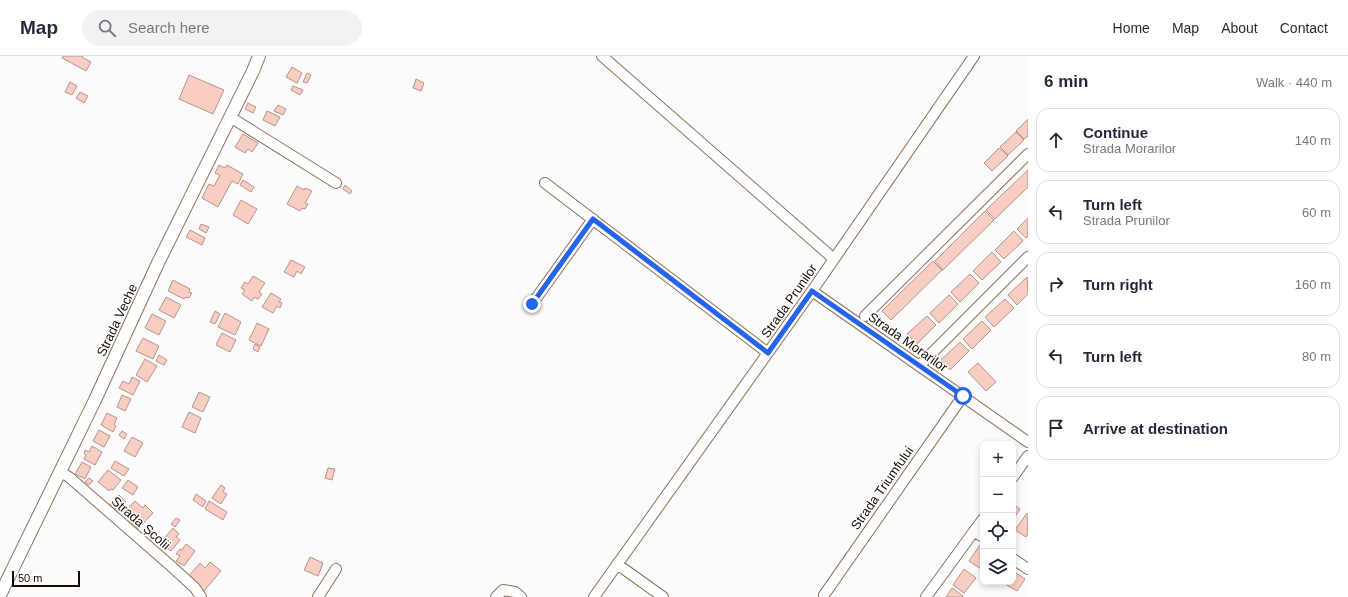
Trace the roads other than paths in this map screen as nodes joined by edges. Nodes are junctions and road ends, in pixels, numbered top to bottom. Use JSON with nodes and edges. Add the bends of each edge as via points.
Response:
{"nodes":[{"id":1,"x":259,"y":56,"type":"edge"},
{"id":2,"x":602,"y":56,"type":"edge"},
{"id":3,"x":974,"y":56,"type":"edge"},
{"id":4,"x":230,"y":117,"type":"junction"},
{"id":5,"x":1028,"y":154,"type":"edge"},
{"id":6,"x":336,"y":183,"type":"dead end"},
{"id":7,"x":546,"y":183,"type":"dead end"},
{"id":8,"x":593,"y":219,"type":"junction"},
{"id":9,"x":1028,"y":257,"type":"edge"},
{"id":10,"x":834,"y":259,"type":"junction"},
{"id":11,"x":812,"y":291,"type":"junction"},
{"id":12,"x":532,"y":304,"type":"dead end"},
{"id":13,"x":865,"y":316,"type":"dead end"},
{"id":14,"x":768,"y":353,"type":"junction"},
{"id":15,"x":919,"y":366,"type":"junction"},
{"id":16,"x":963,"y":396,"type":"junction"},
{"id":17,"x":1028,"y":442,"type":"edge"},
{"id":18,"x":1028,"y":456,"type":"edge"},
{"id":19,"x":60,"y":472,"type":"junction"},
{"id":20,"x":1016,"y":473,"type":"edge"},
{"id":21,"x":980,"y":523,"type":"edge"},
{"id":22,"x":974,"y":531,"type":"junction"},
{"id":23,"x":980,"y":536,"type":"edge"},
{"id":24,"x":1016,"y":560,"type":"edge"},
{"id":25,"x":617,"y":564,"type":"junction"},
{"id":26,"x":336,"y":569,"type":"dead end"},
{"id":27,"x":1028,"y":569,"type":"edge"},
{"id":28,"x":0,"y":595,"type":"edge"},
{"id":29,"x":824,"y":595,"type":"dead end"},
{"id":30,"x":660,"y":596,"type":"edge"},
{"id":31,"x":202,"y":597,"type":"edge"},
{"id":32,"x":318,"y":597,"type":"edge"},
{"id":33,"x":496,"y":597,"type":"edge"},
{"id":34,"x":521,"y":597,"type":"edge"},
{"id":35,"x":594,"y":597,"type":"edge"},
{"id":36,"x":926,"y":597,"type":"edge"}],
"edges":[{"from":1,"to":4,"type":"street","name":"Strada Veche"},
{"from":2,"to":10,"type":"street"},
{"from":3,"to":10,"type":"street","name":"Strada Prunilor"},
{"from":4,"to":6,"type":"street"},
{"from":4,"to":19,"type":"street","name":"Strada Veche"},
{"from":5,"to":13,"type":"street"},
{"from":7,"to":8,"type":"street"},
{"from":8,"to":12,"type":"street"},
{"from":8,"to":14,"type":"street"},
{"from":9,"to":15,"type":"street"},
{"from":10,"to":11,"type":"street","name":"Strada Prunilor"},
{"from":11,"to":14,"type":"street","name":"Strada Prunilor"},
{"from":11,"to":15,"type":"street","name":"Strada Morarilor"},
{"from":14,"to":25,"type":"street","name":"Strada Prunilor"},
{"from":15,"to":16,"type":"street","name":"Strada Morarilor"},
{"from":16,"to":17,"type":"street","name":"Strada Morarilor"},
{"from":16,"to":29,"type":"street","name":"Strada Triumfului"},
{"from":18,"to":20,"type":"street"},
{"from":19,"to":28,"type":"street","name":"Strada Veche"},
{"from":19,"to":31,"type":"street","name":"Strada Școlii","via":[[69,476],[171,566]]},
{"from":21,"to":22,"type":"street"},
{"from":22,"to":23,"type":"street"},
{"from":22,"to":36,"type":"street"},
{"from":24,"to":27,"type":"street"},
{"from":25,"to":30,"type":"street"},
{"from":25,"to":35,"type":"street","name":"Strada Prunilor"},
{"from":26,"to":32,"type":"street"},
{"from":33,"to":34,"type":"street","via":[[503,590],[515,592]]}]}
